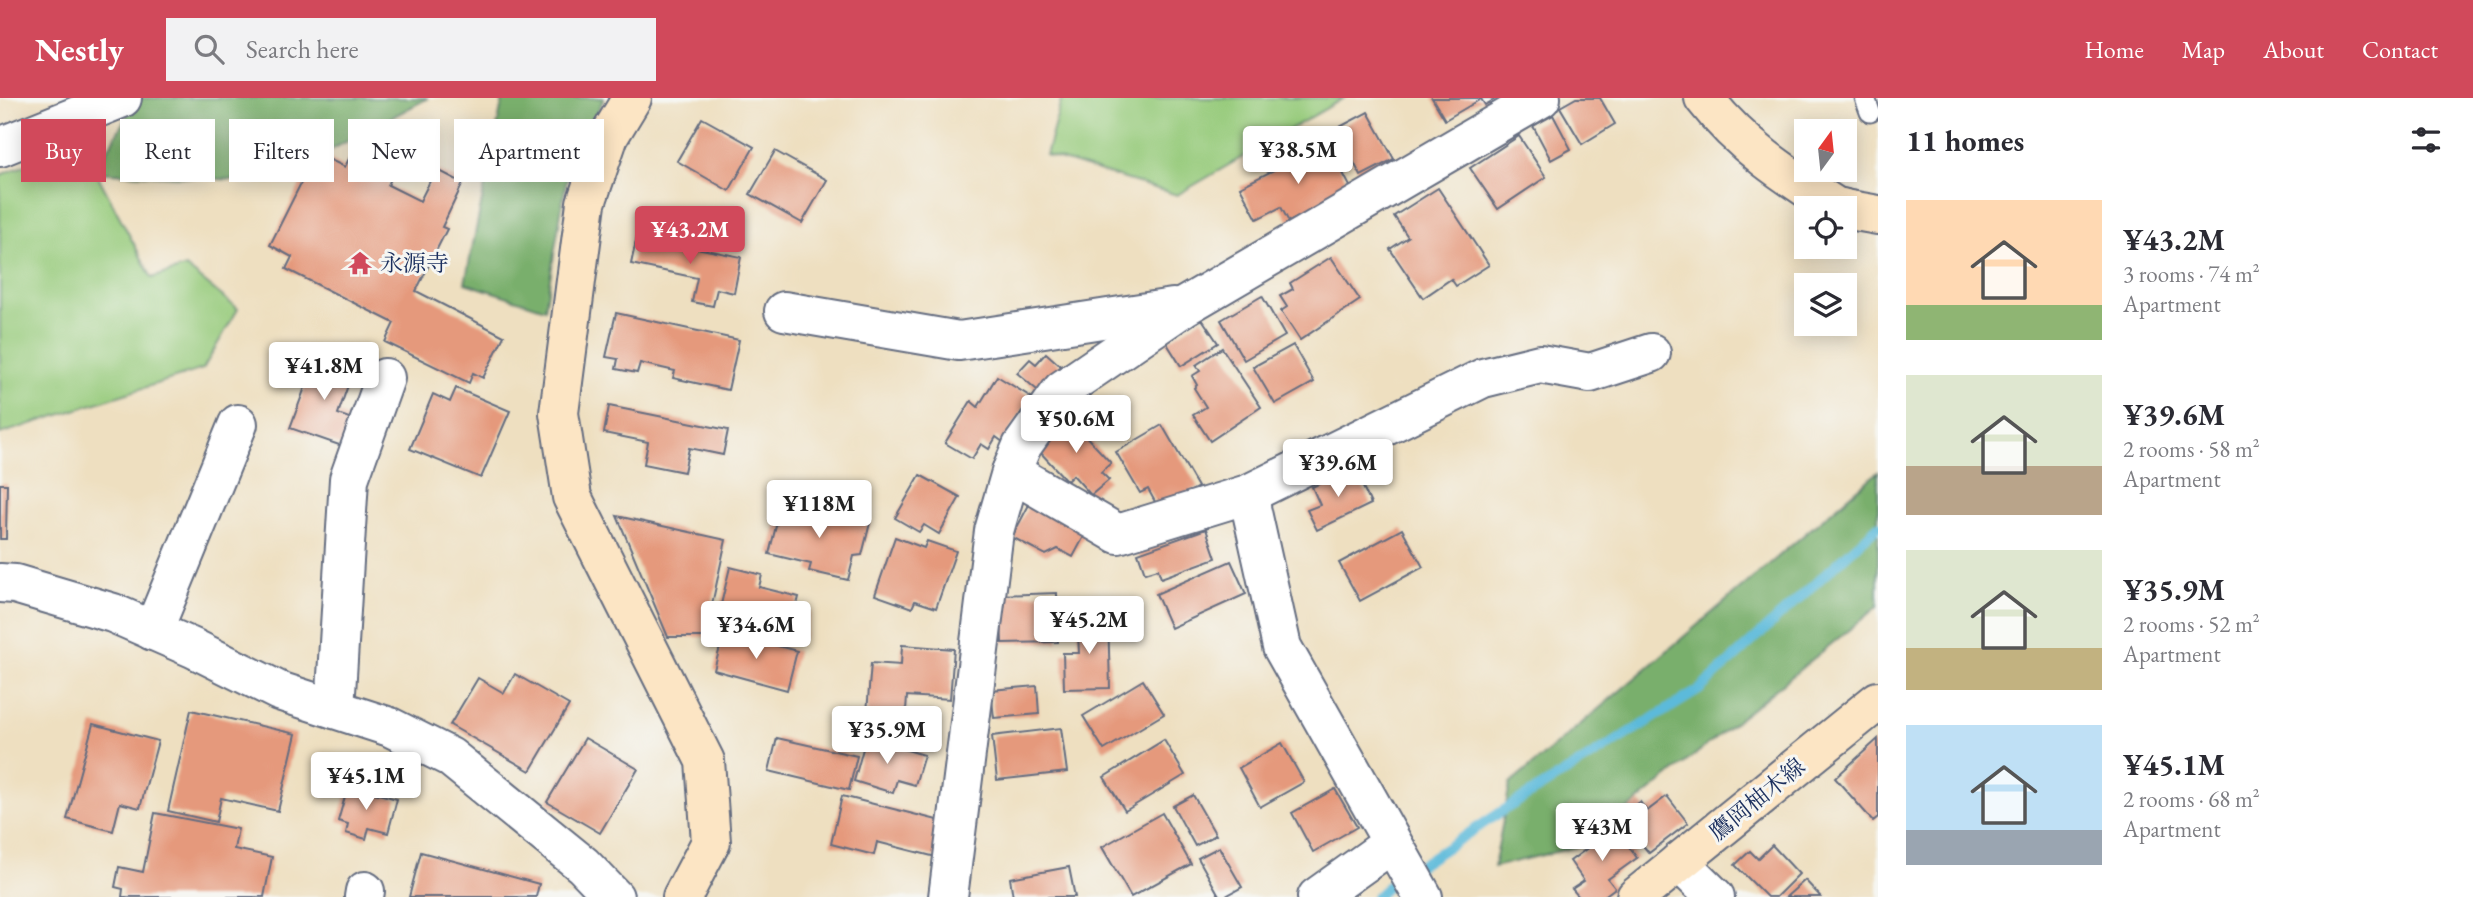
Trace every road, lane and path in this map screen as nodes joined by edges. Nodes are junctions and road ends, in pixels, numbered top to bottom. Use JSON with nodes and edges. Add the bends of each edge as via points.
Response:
{"nodes":[{"id":1,"x":122,"y":98,"type":"edge"},
{"id":2,"x":632,"y":98,"type":"edge"},
{"id":3,"x":1541,"y":98,"type":"edge"},
{"id":4,"x":1704,"y":98,"type":"edge"},
{"id":5,"x":0,"y":147,"type":"edge"},
{"id":6,"x":1819,"y":196,"type":"edge"},
{"id":7,"x":1857,"y":211,"type":"edge"},
{"id":8,"x":1878,"y":215,"type":"edge"},
{"id":9,"x":1185,"y":306,"type":"junction"},
{"id":10,"x":785,"y":310,"type":"dead end"},
{"id":11,"x":1651,"y":353,"type":"dead end"},
{"id":12,"x":385,"y":378,"type":"dead end"},
{"id":13,"x":238,"y":424,"type":"dead end"},
{"id":14,"x":1011,"y":472,"type":"junction"},
{"id":15,"x":1248,"y":494,"type":"junction"},
{"id":16,"x":0,"y":583,"type":"edge"},
{"id":17,"x":153,"y":631,"type":"junction"},
{"id":18,"x":1878,"y":701,"type":"edge"},
{"id":19,"x":335,"y":709,"type":"junction"},
{"id":20,"x":1391,"y":844,"type":"junction"},
{"id":21,"x":1679,"y":862,"type":"junction"},
{"id":22,"x":614,"y":897,"type":"edge"},
{"id":23,"x":682,"y":897,"type":"edge"},
{"id":24,"x":948,"y":897,"type":"edge"},
{"id":25,"x":1317,"y":897,"type":"edge"},
{"id":26,"x":1423,"y":897,"type":"edge"},
{"id":27,"x":1636,"y":897,"type":"edge"},
{"id":28,"x":1714,"y":897,"type":"edge"}],
"edges":[{"from":1,"to":5,"type":"street"},
{"from":2,"to":23,"type":"street","via":[[609,136],[586,203],[559,413],[572,497],[705,761],[710,842]]},
{"from":3,"to":9,"type":"street"},
{"from":4,"to":6,"type":"street","via":[[1734,134]]},
{"from":7,"to":8,"type":"street"},
{"from":9,"to":10,"type":"street","via":[[959,341]]},
{"from":9,"to":14,"type":"street","via":[[1062,390],[1022,446]]},
{"from":11,"to":15,"type":"street","via":[[1590,373],[1540,364],[1483,378]]},
{"from":12,"to":19,"type":"street","via":[[349,479]]},
{"from":13,"to":17,"type":"street"},
{"from":14,"to":15,"type":"street","via":[[1118,534]]},
{"from":14,"to":24,"type":"street","via":[[994,531]]},
{"from":15,"to":20,"type":"street","via":[[1282,647]]},
{"from":16,"to":17,"type":"street","via":[[113,613]]},
{"from":17,"to":19,"type":"street","via":[[279,691]]},
{"from":18,"to":21,"type":"street","name":"鷹岡柚木線"},
{"from":19,"to":22,"type":"street","via":[[390,727],[450,757],[583,865]]},
{"from":20,"to":25,"type":"street"},
{"from":20,"to":26,"type":"street"},
{"from":21,"to":27,"type":"street","name":"鷹岡柚木線"},
{"from":21,"to":28,"type":"street"}]}
